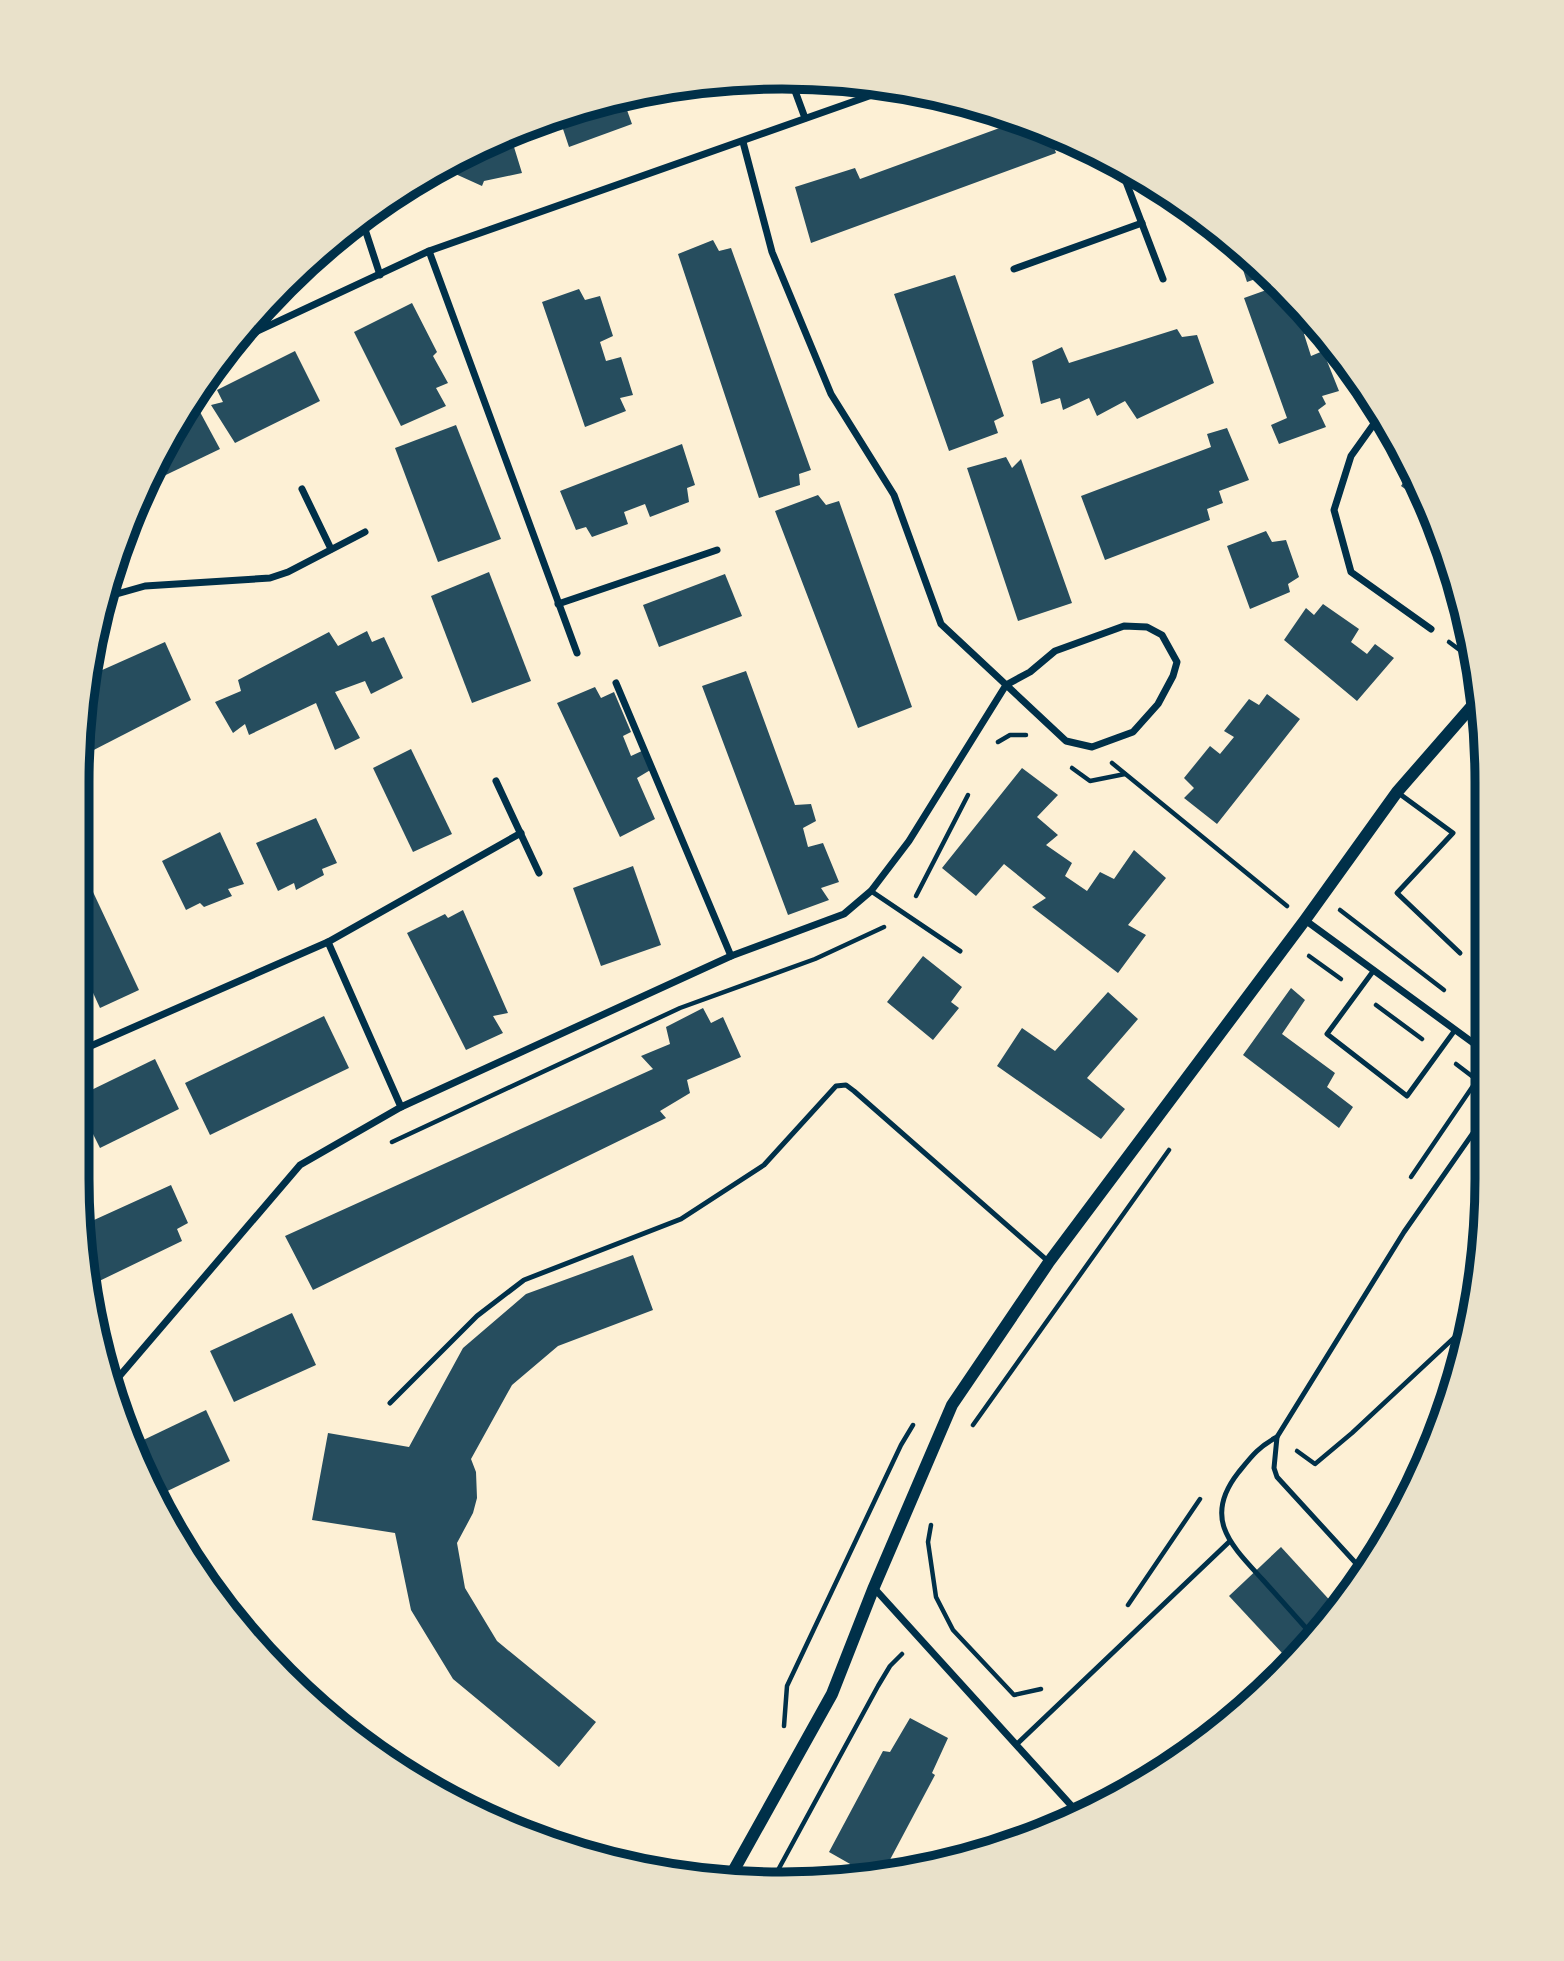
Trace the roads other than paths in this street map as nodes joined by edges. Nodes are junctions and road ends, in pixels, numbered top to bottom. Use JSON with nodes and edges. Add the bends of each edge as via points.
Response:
{"nodes":[{"id":1,"x":795,"y":90,"type":"edge"},
{"id":2,"x":872,"y":95,"type":"edge"},
{"id":3,"x":805,"y":118,"type":"junction"},
{"id":4,"x":744,"y":142,"type":"junction"},
{"id":5,"x":1126,"y":181,"type":"edge"},
{"id":6,"x":1142,"y":223,"type":"junction"},
{"id":7,"x":365,"y":229,"type":"edge"},
{"id":8,"x":429,"y":251,"type":"junction"},
{"id":9,"x":1014,"y":269,"type":"dead end"},
{"id":10,"x":380,"y":275,"type":"junction"},
{"id":11,"x":1163,"y":279,"type":"dead end"},
{"id":12,"x":267,"y":319,"type":"edge"},
{"id":13,"x":269,"y":324,"type":"junction"},
{"id":14,"x":257,"y":330,"type":"edge"},
{"id":15,"x":1374,"y":423,"type":"edge"},
{"id":16,"x":302,"y":489,"type":"dead end"},
{"id":17,"x":365,"y":532,"type":"dead end"},
{"id":18,"x":331,"y":549,"type":"junction"},
{"id":19,"x":717,"y":550,"type":"dead end"},
{"id":20,"x":116,"y":594,"type":"edge"},
{"id":21,"x":558,"y":604,"type":"junction"},
{"id":22,"x":1431,"y":629,"type":"road end"},
{"id":23,"x":577,"y":653,"type":"dead end"},
{"id":24,"x":616,"y":683,"type":"dead end"},
{"id":25,"x":1006,"y":685,"type":"junction"},
{"id":26,"x":1470,"y":708,"type":"edge"},
{"id":27,"x":496,"y":781,"type":"dead end"},
{"id":28,"x":1397,"y":792,"type":"junction"},
{"id":29,"x":521,"y":833,"type":"junction"},
{"id":30,"x":539,"y":873,"type":"dead end"},
{"id":31,"x":871,"y":891,"type":"junction"},
{"id":32,"x":1305,"y":920,"type":"junction"},
{"id":33,"x":328,"y":942,"type":"junction"},
{"id":34,"x":960,"y":951,"type":"dead end"},
{"id":35,"x":1460,"y":953,"type":"dead end"},
{"id":36,"x":731,"y":956,"type":"junction"},
{"id":37,"x":1374,"y":970,"type":"junction"},
{"id":38,"x":1455,"y":1030,"type":"junction"},
{"id":39,"x":1475,"y":1046,"type":"edge"},
{"id":40,"x":89,"y":1047,"type":"edge"},
{"id":41,"x":401,"y":1107,"type":"junction"},
{"id":42,"x":1475,"y":1130,"type":"edge"},
{"id":43,"x":1049,"y":1262,"type":"junction"},
{"id":44,"x":119,"y":1377,"type":"edge"},
{"id":45,"x":390,"y":1403,"type":"dead end"},
{"id":46,"x":1278,"y":1437,"type":"junction"},
{"id":47,"x":1229,"y":1542,"type":"junction"},
{"id":48,"x":1357,"y":1565,"type":"edge"},
{"id":49,"x":874,"y":1587,"type":"junction"},
{"id":50,"x":1308,"y":1630,"type":"edge"},
{"id":51,"x":1017,"y":1744,"type":"junction"},
{"id":52,"x":1073,"y":1807,"type":"edge"},
{"id":53,"x":734,"y":1870,"type":"edge"}],
"edges":[{"from":1,"to":3,"type":"street"},
{"from":2,"to":3,"type":"street"},
{"from":3,"to":4,"type":"street"},
{"from":4,"to":8,"type":"street"},
{"from":4,"to":25,"type":"street","via":[[772,252],[831,394],[894,495],[941,624]]},
{"from":5,"to":6,"type":"street"},
{"from":6,"to":9,"type":"street"},
{"from":6,"to":11,"type":"street"},
{"from":7,"to":10,"type":"street"},
{"from":8,"to":10,"type":"street"},
{"from":8,"to":21,"type":"street"},
{"from":10,"to":13,"type":"street"},
{"from":12,"to":13,"type":"lane"},
{"from":13,"to":14,"type":"street"},
{"from":15,"to":22,"type":"street","via":[[1351,456],[1334,510],[1351,572]]},
{"from":16,"to":18,"type":"street"},
{"from":17,"to":18,"type":"street"},
{"from":18,"to":20,"type":"street","via":[[270,578],[145,586]]},
{"from":19,"to":21,"type":"street"},
{"from":21,"to":23,"type":"street"},
{"from":24,"to":36,"type":"street"},
{"from":25,"to":25,"type":"street","via":[[1066,741],[1092,747],[1133,732],[1158,704],[1177,662],[1162,635],[1147,627],[1124,626],[1055,651]]},
{"from":25,"to":31,"type":"street","via":[[909,841]]},
{"from":26,"to":28,"type":"street"},
{"from":27,"to":29,"type":"street"},
{"from":28,"to":32,"type":"street"},
{"from":28,"to":35,"type":"lane","via":[[1453,833],[1397,893]]},
{"from":29,"to":30,"type":"street"},
{"from":29,"to":33,"type":"street"},
{"from":31,"to":34,"type":"lane"},
{"from":31,"to":36,"type":"street","via":[[844,915]]},
{"from":32,"to":37,"type":"street"},
{"from":32,"to":43,"type":"street"},
{"from":33,"to":40,"type":"street"},
{"from":33,"to":41,"type":"street"},
{"from":36,"to":41,"type":"street"},
{"from":37,"to":38,"type":"street"},
{"from":37,"to":38,"type":"lane","via":[[1327,1034],[1407,1096]]},
{"from":38,"to":39,"type":"street"},
{"from":41,"to":44,"type":"street","via":[[300,1165]]},
{"from":42,"to":46,"type":"lane","via":[[1404,1233]]},
{"from":43,"to":45,"type":"lane","via":[[854,1091],[846,1085],[836,1086],[764,1165],[681,1219],[524,1280],[477,1316]]},
{"from":43,"to":49,"type":"street","via":[[952,1405]]},
{"from":46,"to":47,"type":"lane","via":[[1260,1447],[1227,1492],[1221,1519]]},
{"from":46,"to":48,"type":"lane","via":[[1277,1477]]},
{"from":47,"to":50,"type":"lane"},
{"from":47,"to":51,"type":"lane"},
{"from":49,"to":51,"type":"street"},
{"from":49,"to":53,"type":"street","via":[[832,1694]]},
{"from":51,"to":52,"type":"street"}]}
